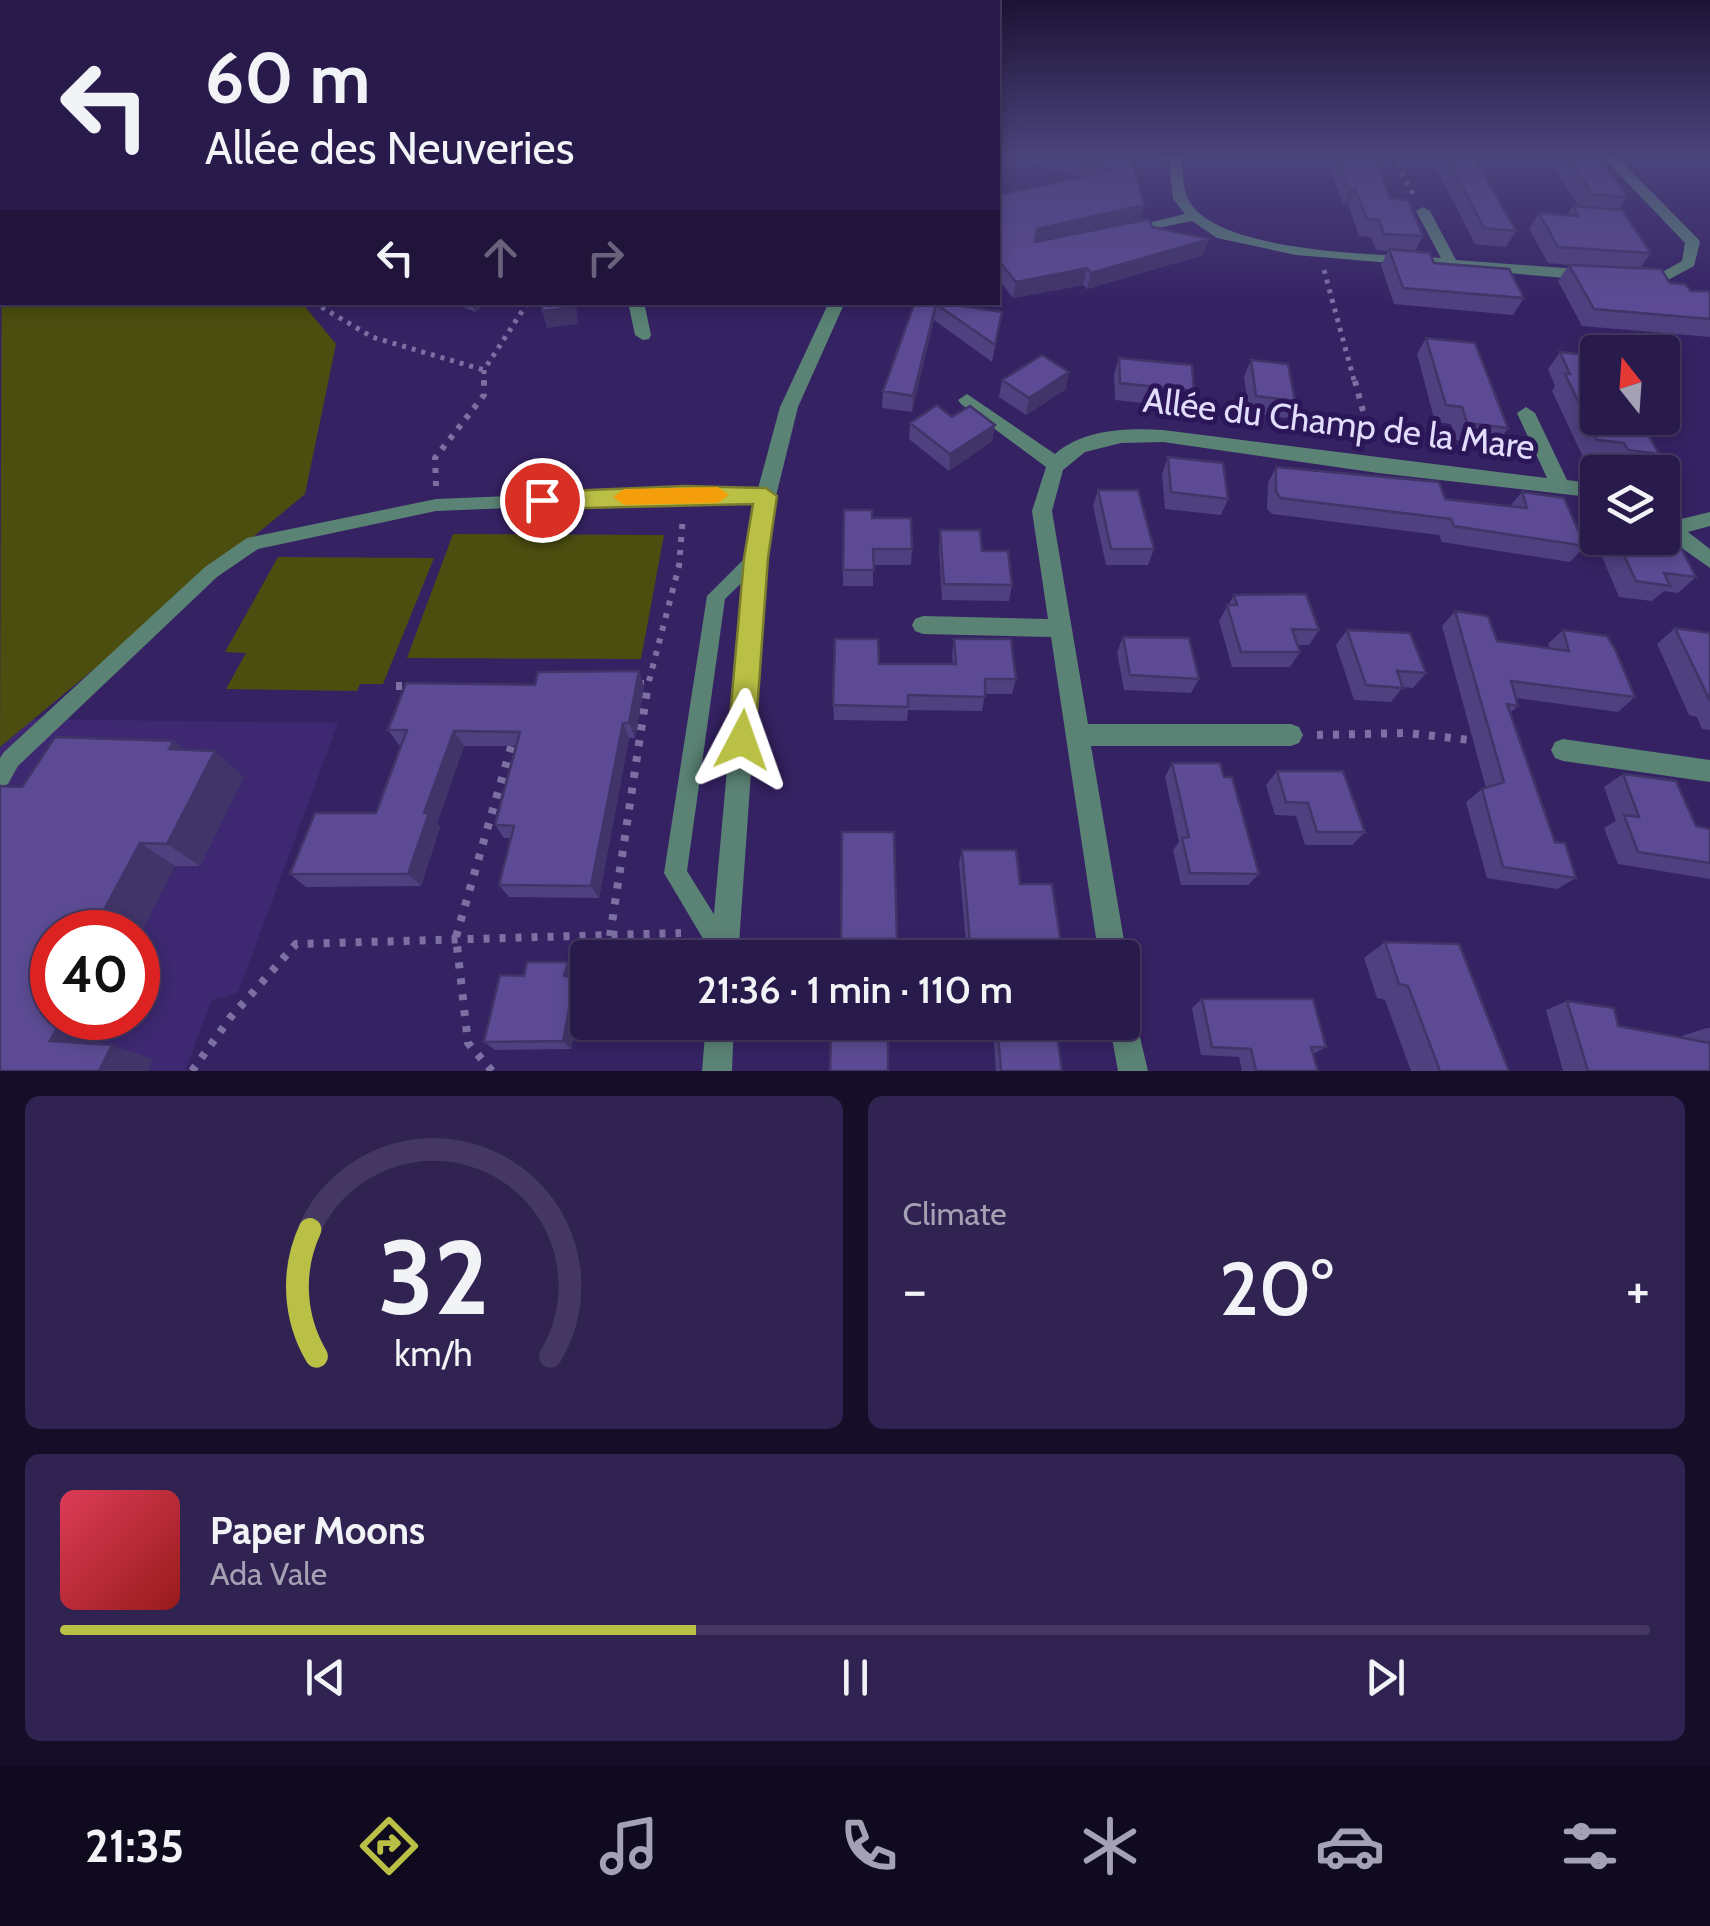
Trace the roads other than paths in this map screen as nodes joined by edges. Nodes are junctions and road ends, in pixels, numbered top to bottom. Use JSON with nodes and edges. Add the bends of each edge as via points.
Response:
{"nodes":[{"id":1,"x":1185,"y":205,"type":"edge"},
{"id":2,"x":1657,"y":205,"type":"edge"},
{"id":3,"x":1423,"y":211,"type":"road end"},
{"id":4,"x":1194,"y":216,"type":"junction"},
{"id":5,"x":1117,"y":234,"type":"edge"},
{"id":6,"x":1450,"y":262,"type":"junction"},
{"id":7,"x":637,"y":305,"type":"edge"},
{"id":8,"x":836,"y":305,"type":"edge"},
{"id":9,"x":643,"y":334,"type":"dead end"},
{"id":10,"x":967,"y":400,"type":"dead end"},
{"id":11,"x":1526,"y":413,"type":"dead end"},
{"id":12,"x":1056,"y":465,"type":"junction"},
{"id":13,"x":1560,"y":486,"type":"junction"},
{"id":14,"x":1580,"y":489,"type":"edge"},
{"id":15,"x":766,"y":496,"type":"junction"},
{"id":16,"x":1710,"y":519,"type":"edge"},
{"id":17,"x":1680,"y":524,"type":"edge"},
{"id":18,"x":1680,"y":536,"type":"edge"},
{"id":19,"x":756,"y":558,"type":"junction"},
{"id":20,"x":1710,"y":560,"type":"edge"},
{"id":21,"x":923,"y":625,"type":"dead end"},
{"id":22,"x":1058,"y":628,"type":"junction"},
{"id":23,"x":1076,"y":735,"type":"junction"},
{"id":24,"x":1291,"y":735,"type":"road end"},
{"id":25,"x":1563,"y":750,"type":"dead end"},
{"id":26,"x":1710,"y":771,"type":"edge"},
{"id":27,"x":0,"y":777,"type":"edge"},
{"id":28,"x":715,"y":940,"type":"edge"},
{"id":29,"x":724,"y":940,"type":"edge"},
{"id":30,"x":1110,"y":940,"type":"edge"},
{"id":31,"x":719,"y":1040,"type":"edge"},
{"id":32,"x":1127,"y":1040,"type":"edge"},
{"id":33,"x":717,"y":1071,"type":"edge"},
{"id":34,"x":1133,"y":1071,"type":"edge"}],
"edges":[{"from":1,"to":4,"type":"street"},
{"from":2,"to":6,"type":"street","via":[[1694,242],[1689,263],[1668,276],[1634,279]]},
{"from":3,"to":6,"type":"street"},
{"from":4,"to":5,"type":"street"},
{"from":4,"to":6,"type":"street","via":[[1222,235],[1272,248]]},
{"from":7,"to":9,"type":"street"},
{"from":8,"to":15,"type":"street","via":[[788,407]]},
{"from":10,"to":12,"type":"street"},
{"from":11,"to":13,"type":"street","name":"Allée du Champ de la Mare"},
{"from":12,"to":13,"type":"street","name":"Allée du Champ de la Mare","via":[[1093,441],[1129,434]]},
{"from":12,"to":22,"type":"street","via":[[1042,511]]},
{"from":13,"to":14,"type":"street","name":"Allée du Champ de la Mare"},
{"from":15,"to":19,"type":"street"},
{"from":15,"to":27,"type":"lane","via":[[436,505],[253,542],[211,572]]},
{"from":16,"to":17,"type":"street"},
{"from":18,"to":20,"type":"street"},
{"from":19,"to":28,"type":"lane","via":[[716,596],[675,873]]},
{"from":19,"to":29,"type":"street"},
{"from":21,"to":22,"type":"street"},
{"from":22,"to":23,"type":"street"},
{"from":23,"to":24,"type":"street"},
{"from":23,"to":30,"type":"street"},
{"from":25,"to":26,"type":"street"},
{"from":31,"to":33,"type":"street"},
{"from":32,"to":34,"type":"street"}]}
